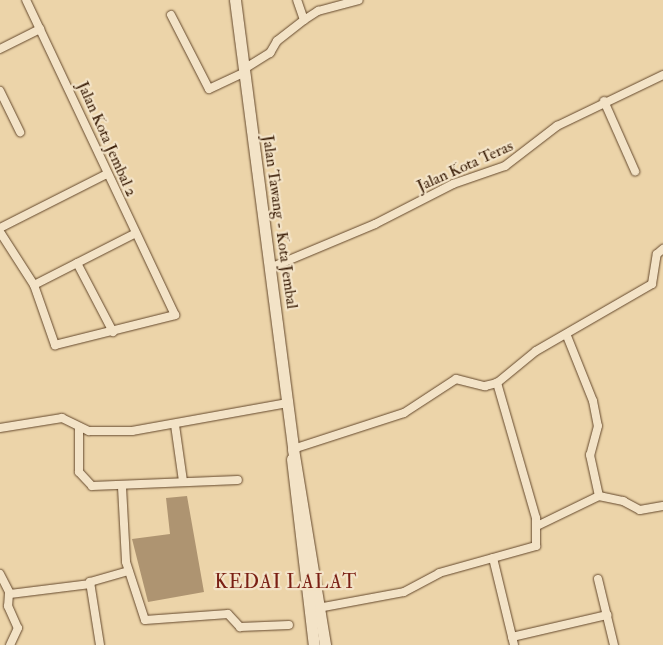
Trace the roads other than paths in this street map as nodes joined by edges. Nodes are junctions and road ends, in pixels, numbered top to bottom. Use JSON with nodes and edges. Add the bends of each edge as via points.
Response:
{"nodes":[{"id":1,"x":26,"y":0,"type":"edge"},
{"id":2,"x":234,"y":0,"type":"edge"},
{"id":3,"x":297,"y":0,"type":"edge"},
{"id":4,"x":359,"y":0,"type":"edge"},
{"id":5,"x":171,"y":15,"type":"dead end"},
{"id":6,"x":304,"y":20,"type":"junction"},
{"id":7,"x":40,"y":28,"type":"junction"},
{"id":8,"x":0,"y":48,"type":"edge"},
{"id":9,"x":244,"y":71,"type":"junction"},
{"id":10,"x":663,"y":75,"type":"edge"},
{"id":11,"x":0,"y":91,"type":"edge"},
{"id":12,"x":604,"y":101,"type":"junction"},
{"id":13,"x":20,"y":132,"type":"dead end"},
{"id":14,"x":635,"y":171,"type":"dead end"},
{"id":15,"x":105,"y":175,"type":"junction"},
{"id":16,"x":0,"y":228,"type":"edge"},
{"id":17,"x":0,"y":232,"type":"edge"},
{"id":18,"x":136,"y":233,"type":"junction"},
{"id":19,"x":663,"y":249,"type":"edge"},
{"id":20,"x":77,"y":263,"type":"junction"},
{"id":21,"x":270,"y":268,"type":"junction"},
{"id":22,"x":34,"y":285,"type":"junction"},
{"id":23,"x":113,"y":332,"type":"junction"},
{"id":24,"x":567,"y":336,"type":"junction"},
{"id":25,"x":497,"y":383,"type":"junction"},
{"id":26,"x":287,"y":403,"type":"junction"},
{"id":27,"x":175,"y":425,"type":"junction"},
{"id":28,"x":79,"y":427,"type":"junction"},
{"id":29,"x":0,"y":428,"type":"edge"},
{"id":30,"x":293,"y":449,"type":"junction"},
{"id":31,"x":238,"y":480,"type":"dead end"},
{"id":32,"x":183,"y":481,"type":"junction"},
{"id":33,"x":122,"y":487,"type":"junction"},
{"id":34,"x":599,"y":496,"type":"junction"},
{"id":35,"x":663,"y":506,"type":"edge"},
{"id":36,"x":537,"y":526,"type":"junction"},
{"id":37,"x":493,"y":558,"type":"junction"},
{"id":38,"x":128,"y":571,"type":"junction"},
{"id":39,"x":0,"y":574,"type":"edge"},
{"id":40,"x":598,"y":580,"type":"dead end"},
{"id":41,"x":90,"y":584,"type":"junction"},
{"id":42,"x":5,"y":600,"type":"edge"},
{"id":43,"x":318,"y":608,"type":"junction"},
{"id":44,"x":607,"y":615,"type":"junction"},
{"id":45,"x":288,"y":625,"type":"dead end"},
{"id":46,"x":513,"y":641,"type":"edge"},
{"id":47,"x":312,"y":643,"type":"edge"},
{"id":48,"x":10,"y":645,"type":"edge"},
{"id":49,"x":100,"y":645,"type":"edge"},
{"id":50,"x":325,"y":645,"type":"edge"},
{"id":51,"x":614,"y":645,"type":"edge"}],
"edges":[{"from":1,"to":7,"type":"street","name":"Jalan Kota Jembal 2"},
{"from":2,"to":9,"type":"main road","name":"Jalan Tawang - Kota Jembal"},
{"from":3,"to":6,"type":"street"},
{"from":4,"to":6,"type":"street","via":[[312,12]]},
{"from":5,"to":9,"type":"street","via":[[209,89]]},
{"from":6,"to":9,"type":"street","via":[[277,41],[270,53]]},
{"from":7,"to":8,"type":"street"},
{"from":7,"to":15,"type":"street","name":"Jalan Kota Jembal 2","via":[[83,115]]},
{"from":9,"to":21,"type":"main road","name":"Jalan Tawang - Kota Jembal"},
{"from":10,"to":12,"type":"street","name":"Jalan Kota Teras"},
{"from":11,"to":13,"type":"street"},
{"from":12,"to":14,"type":"street"},
{"from":12,"to":21,"type":"street","name":"Jalan Kota Teras","via":[[557,126],[505,166],[452,184],[375,224]]},
{"from":15,"to":16,"type":"street"},
{"from":15,"to":18,"type":"street","name":"Jalan Kota Jembal 2"},
{"from":17,"to":22,"type":"street"},
{"from":18,"to":20,"type":"street"},
{"from":18,"to":23,"type":"street","name":"Jalan Kota Jembal 2","via":[[175,316]]},
{"from":19,"to":24,"type":"street","via":[[657,254],[652,284]]},
{"from":20,"to":22,"type":"street"},
{"from":20,"to":23,"type":"street"},
{"from":21,"to":26,"type":"main road","name":"Jalan Tawang - Kota Jembal"},
{"from":22,"to":23,"type":"street","via":[[56,344]]},
{"from":24,"to":25,"type":"street","via":[[536,350]]},
{"from":24,"to":34,"type":"street","via":[[593,401],[598,426],[590,455]]},
{"from":25,"to":30,"type":"street","via":[[485,386],[456,380],[404,413]]},
{"from":25,"to":36,"type":"street"},
{"from":26,"to":27,"type":"street"},
{"from":26,"to":30,"type":"main road","name":"Jalan Tawang - Kota Jembal"},
{"from":27,"to":28,"type":"street","via":[[100,432]]},
{"from":27,"to":32,"type":"street"},
{"from":28,"to":29,"type":"street","via":[[54,418]]},
{"from":28,"to":33,"type":"street","via":[[82,478],[92,486]]},
{"from":30,"to":43,"type":"main road","name":"Jalan Tawang - Kota Jembal"},
{"from":30,"to":47,"type":"main road","name":"Jalan Tawang - Kota Jembal","via":[[291,474]]},
{"from":31,"to":32,"type":"street","via":[[197,484]]},
{"from":32,"to":33,"type":"street"},
{"from":33,"to":38,"type":"street"},
{"from":34,"to":35,"type":"street","via":[[623,501],[640,510]]},
{"from":34,"to":36,"type":"street"},
{"from":36,"to":37,"type":"street","via":[[536,546]]},
{"from":37,"to":43,"type":"street","via":[[439,573],[404,592]]},
{"from":37,"to":46,"type":"street"},
{"from":38,"to":41,"type":"street"},
{"from":38,"to":45,"type":"street","via":[[149,622],[228,614],[240,627]]},
{"from":39,"to":42,"type":"street"},
{"from":40,"to":44,"type":"street"},
{"from":41,"to":42,"type":"street"},
{"from":41,"to":49,"type":"street"},
{"from":42,"to":48,"type":"street","via":[[18,628]]},
{"from":43,"to":50,"type":"main road","name":"Jalan Tawang - Kota Jembal"},
{"from":44,"to":46,"type":"street"},
{"from":44,"to":51,"type":"street"}]}
